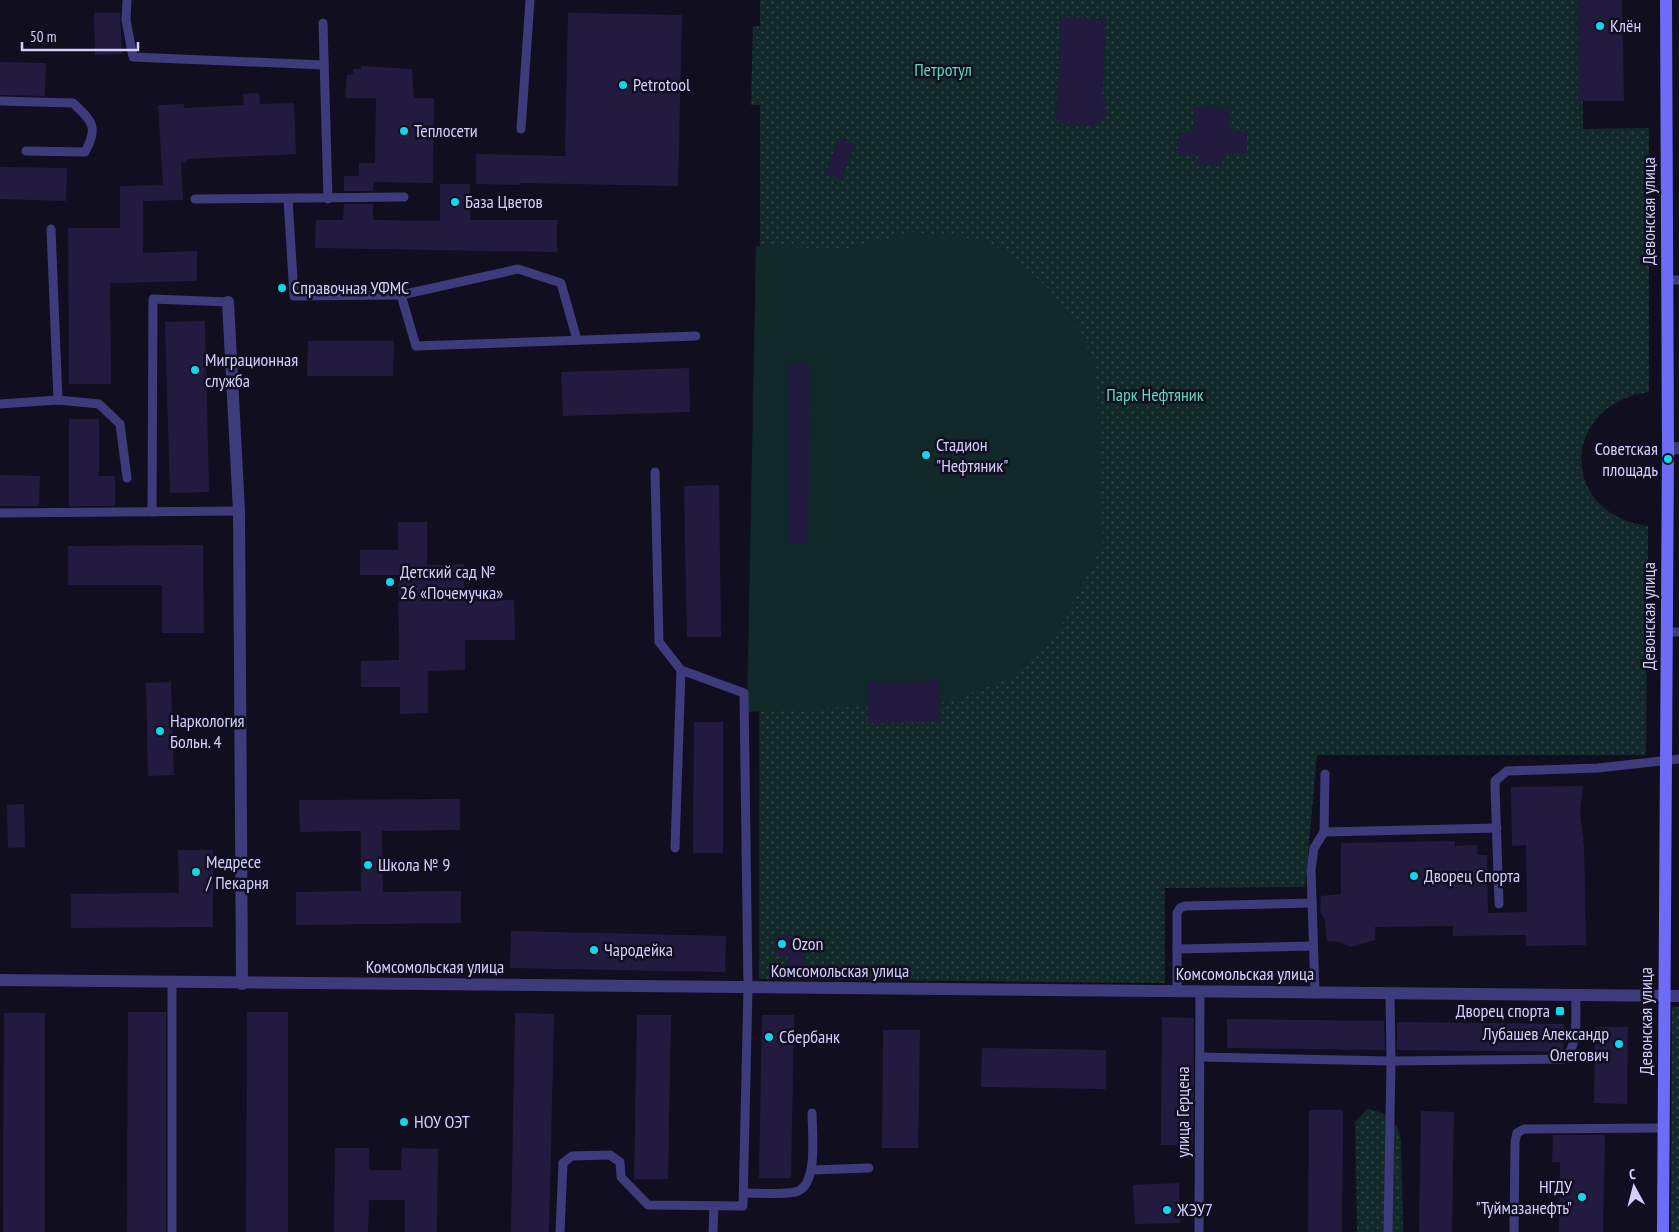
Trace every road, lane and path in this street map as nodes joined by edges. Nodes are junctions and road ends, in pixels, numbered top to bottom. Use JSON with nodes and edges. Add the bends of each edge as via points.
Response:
{"nodes":[{"id":1,"x":127,"y":0,"type":"edge"},
{"id":2,"x":530,"y":0,"type":"edge"},
{"id":3,"x":1666,"y":0,"type":"edge"},
{"id":4,"x":323,"y":22,"type":"dead end"},
{"id":5,"x":324,"y":65,"type":"junction"},
{"id":6,"x":0,"y":101,"type":"edge"},
{"id":7,"x":521,"y":129,"type":"dead end"},
{"id":8,"x":26,"y":152,"type":"dead end"},
{"id":9,"x":404,"y":197,"type":"dead end"},
{"id":10,"x":328,"y":198,"type":"junction"},
{"id":11,"x":195,"y":199,"type":"dead end"},
{"id":12,"x":288,"y":199,"type":"junction"},
{"id":13,"x":51,"y":229,"type":"dead end"},
{"id":14,"x":1672,"y":280,"type":"edge"},
{"id":15,"x":401,"y":294,"type":"junction"},
{"id":16,"x":228,"y":302,"type":"joint"},
{"id":17,"x":696,"y":336,"type":"dead end"},
{"id":18,"x":578,"y":340,"type":"junction"},
{"id":19,"x":58,"y":400,"type":"junction"},
{"id":20,"x":0,"y":404,"type":"edge"},
{"id":21,"x":1673,"y":448,"type":"edge"},
{"id":22,"x":655,"y":472,"type":"dead end"},
{"id":23,"x":127,"y":478,"type":"dead end"},
{"id":24,"x":239,"y":511,"type":"junction"},
{"id":25,"x":152,"y":512,"type":"junction"},
{"id":26,"x":0,"y":513,"type":"edge"},
{"id":27,"x":1673,"y":632,"type":"edge"},
{"id":28,"x":681,"y":670,"type":"junction"},
{"id":29,"x":1665,"y":758,"type":"junction"},
{"id":30,"x":1679,"y":759,"type":"edge"},
{"id":31,"x":1325,"y":774,"type":"dead end"},
{"id":32,"x":1497,"y":828,"type":"junction"},
{"id":33,"x":1324,"y":832,"type":"junction"},
{"id":34,"x":675,"y":848,"type":"dead end"},
{"id":35,"x":1312,"y":903,"type":"junction"},
{"id":36,"x":1499,"y":904,"type":"dead end"},
{"id":37,"x":1313,"y":946,"type":"junction"},
{"id":38,"x":1177,"y":949,"type":"junction"},
{"id":39,"x":0,"y":980,"type":"edge"},
{"id":40,"x":172,"y":983,"type":"junction"},
{"id":41,"x":242,"y":984,"type":"junction"},
{"id":42,"x":748,"y":988,"type":"junction"},
{"id":43,"x":1178,"y":991,"type":"junction"},
{"id":44,"x":1200,"y":992,"type":"junction"},
{"id":45,"x":1315,"y":992,"type":"junction"},
{"id":46,"x":1390,"y":993,"type":"junction"},
{"id":47,"x":1576,"y":995,"type":"junction"},
{"id":48,"x":1664,"y":995,"type":"junction"},
{"id":49,"x":1679,"y":996,"type":"edge"},
{"id":50,"x":1200,"y":1056,"type":"junction"},
{"id":51,"x":1391,"y":1061,"type":"junction"},
{"id":52,"x":812,"y":1113,"type":"dead end"},
{"id":53,"x":1663,"y":1128,"type":"junction"},
{"id":54,"x":869,"y":1168,"type":"dead end"},
{"id":55,"x":812,"y":1170,"type":"junction"},
{"id":56,"x":744,"y":1193,"type":"junction"},
{"id":57,"x":714,"y":1206,"type":"junction"},
{"id":58,"x":172,"y":1232,"type":"edge"},
{"id":59,"x":560,"y":1232,"type":"edge"},
{"id":60,"x":713,"y":1232,"type":"edge"},
{"id":61,"x":1199,"y":1232,"type":"edge"},
{"id":62,"x":1388,"y":1232,"type":"edge"},
{"id":63,"x":1514,"y":1232,"type":"edge"},
{"id":64,"x":1663,"y":1232,"type":"edge"}],
"edges":[{"from":1,"to":5,"type":"lane","via":[[126,20],[132,57]]},
{"from":2,"to":7,"type":"lane"},
{"from":3,"to":14,"type":"main road","name":"Девонская улица"},
{"from":4,"to":5,"type":"lane"},
{"from":5,"to":10,"type":"lane"},
{"from":6,"to":8,"type":"lane","via":[[73,102],[90,119],[93,138],[85,152]]},
{"from":9,"to":10,"type":"lane"},
{"from":10,"to":12,"type":"lane"},
{"from":11,"to":12,"type":"lane"},
{"from":12,"to":15,"type":"lane","via":[[294,296]]},
{"from":13,"to":19,"type":"lane"},
{"from":14,"to":21,"type":"main road","name":"Девонская улица"},
{"from":15,"to":18,"type":"lane","via":[[416,346]]},
{"from":15,"to":18,"type":"lane","via":[[518,269],[561,283]]},
{"from":16,"to":24,"type":"street"},
{"from":16,"to":25,"type":"lane","via":[[153,299]]},
{"from":17,"to":18,"type":"lane"},
{"from":19,"to":20,"type":"lane"},
{"from":19,"to":23,"type":"lane","via":[[99,404],[120,424]]},
{"from":21,"to":27,"type":"main road","name":"Девонская улица"},
{"from":22,"to":28,"type":"lane","via":[[659,642]]},
{"from":24,"to":25,"type":"lane"},
{"from":24,"to":41,"type":"street"},
{"from":25,"to":26,"type":"lane"},
{"from":27,"to":29,"type":"main road","name":"Девонская улица"},
{"from":28,"to":34,"type":"lane"},
{"from":28,"to":42,"type":"lane","via":[[744,694]]},
{"from":29,"to":30,"type":"lane"},
{"from":29,"to":32,"type":"lane","via":[[1598,768],[1507,771],[1495,781]]},
{"from":29,"to":48,"type":"main road","name":"Девонская улица"},
{"from":31,"to":33,"type":"lane"},
{"from":32,"to":33,"type":"lane"},
{"from":32,"to":36,"type":"lane"},
{"from":33,"to":35,"type":"lane","via":[[1314,848]]},
{"from":35,"to":37,"type":"lane"},
{"from":35,"to":38,"type":"lane","via":[[1184,906],[1177,913]]},
{"from":37,"to":38,"type":"lane"},
{"from":37,"to":45,"type":"lane"},
{"from":38,"to":43,"type":"lane"},
{"from":39,"to":40,"type":"street","name":"Комсомольская улица"},
{"from":40,"to":41,"type":"street","name":"Комсомольская улица"},
{"from":40,"to":58,"type":"lane"},
{"from":41,"to":42,"type":"street","name":"Комсомольская улица"},
{"from":42,"to":43,"type":"street","name":"Комсомольская улица"},
{"from":42,"to":56,"type":"lane"},
{"from":43,"to":44,"type":"street","name":"Комсомольская улица"},
{"from":44,"to":45,"type":"street","name":"Комсомольская улица"},
{"from":44,"to":50,"type":"lane","name":"улица Герцена"},
{"from":45,"to":46,"type":"street","name":"Комсомольская улица"},
{"from":46,"to":47,"type":"street","name":"Комсомольская улица"},
{"from":46,"to":51,"type":"lane"},
{"from":47,"to":48,"type":"street","name":"Комсомольская улица"},
{"from":47,"to":51,"type":"lane","via":[[1574,1043],[1571,1053],[1564,1059]]},
{"from":48,"to":49,"type":"street","name":"Комсомольская улица"},
{"from":48,"to":53,"type":"main road","name":"Девонская улица"},
{"from":50,"to":51,"type":"lane"},
{"from":50,"to":61,"type":"lane","name":"улица Герцена"},
{"from":51,"to":62,"type":"lane"},
{"from":52,"to":55,"type":"lane"},
{"from":53,"to":63,"type":"lane","via":[[1524,1129],[1517,1132]]},
{"from":53,"to":64,"type":"main road","name":"Девонская улица"},
{"from":54,"to":55,"type":"lane"},
{"from":55,"to":56,"type":"lane","via":[[807,1184],[797,1192]]},
{"from":56,"to":57,"type":"lane","via":[[743,1206]]},
{"from":57,"to":59,"type":"lane","via":[[648,1205],[621,1177],[620,1162],[610,1155],[572,1156],[563,1164]]},
{"from":57,"to":60,"type":"lane"}]}
